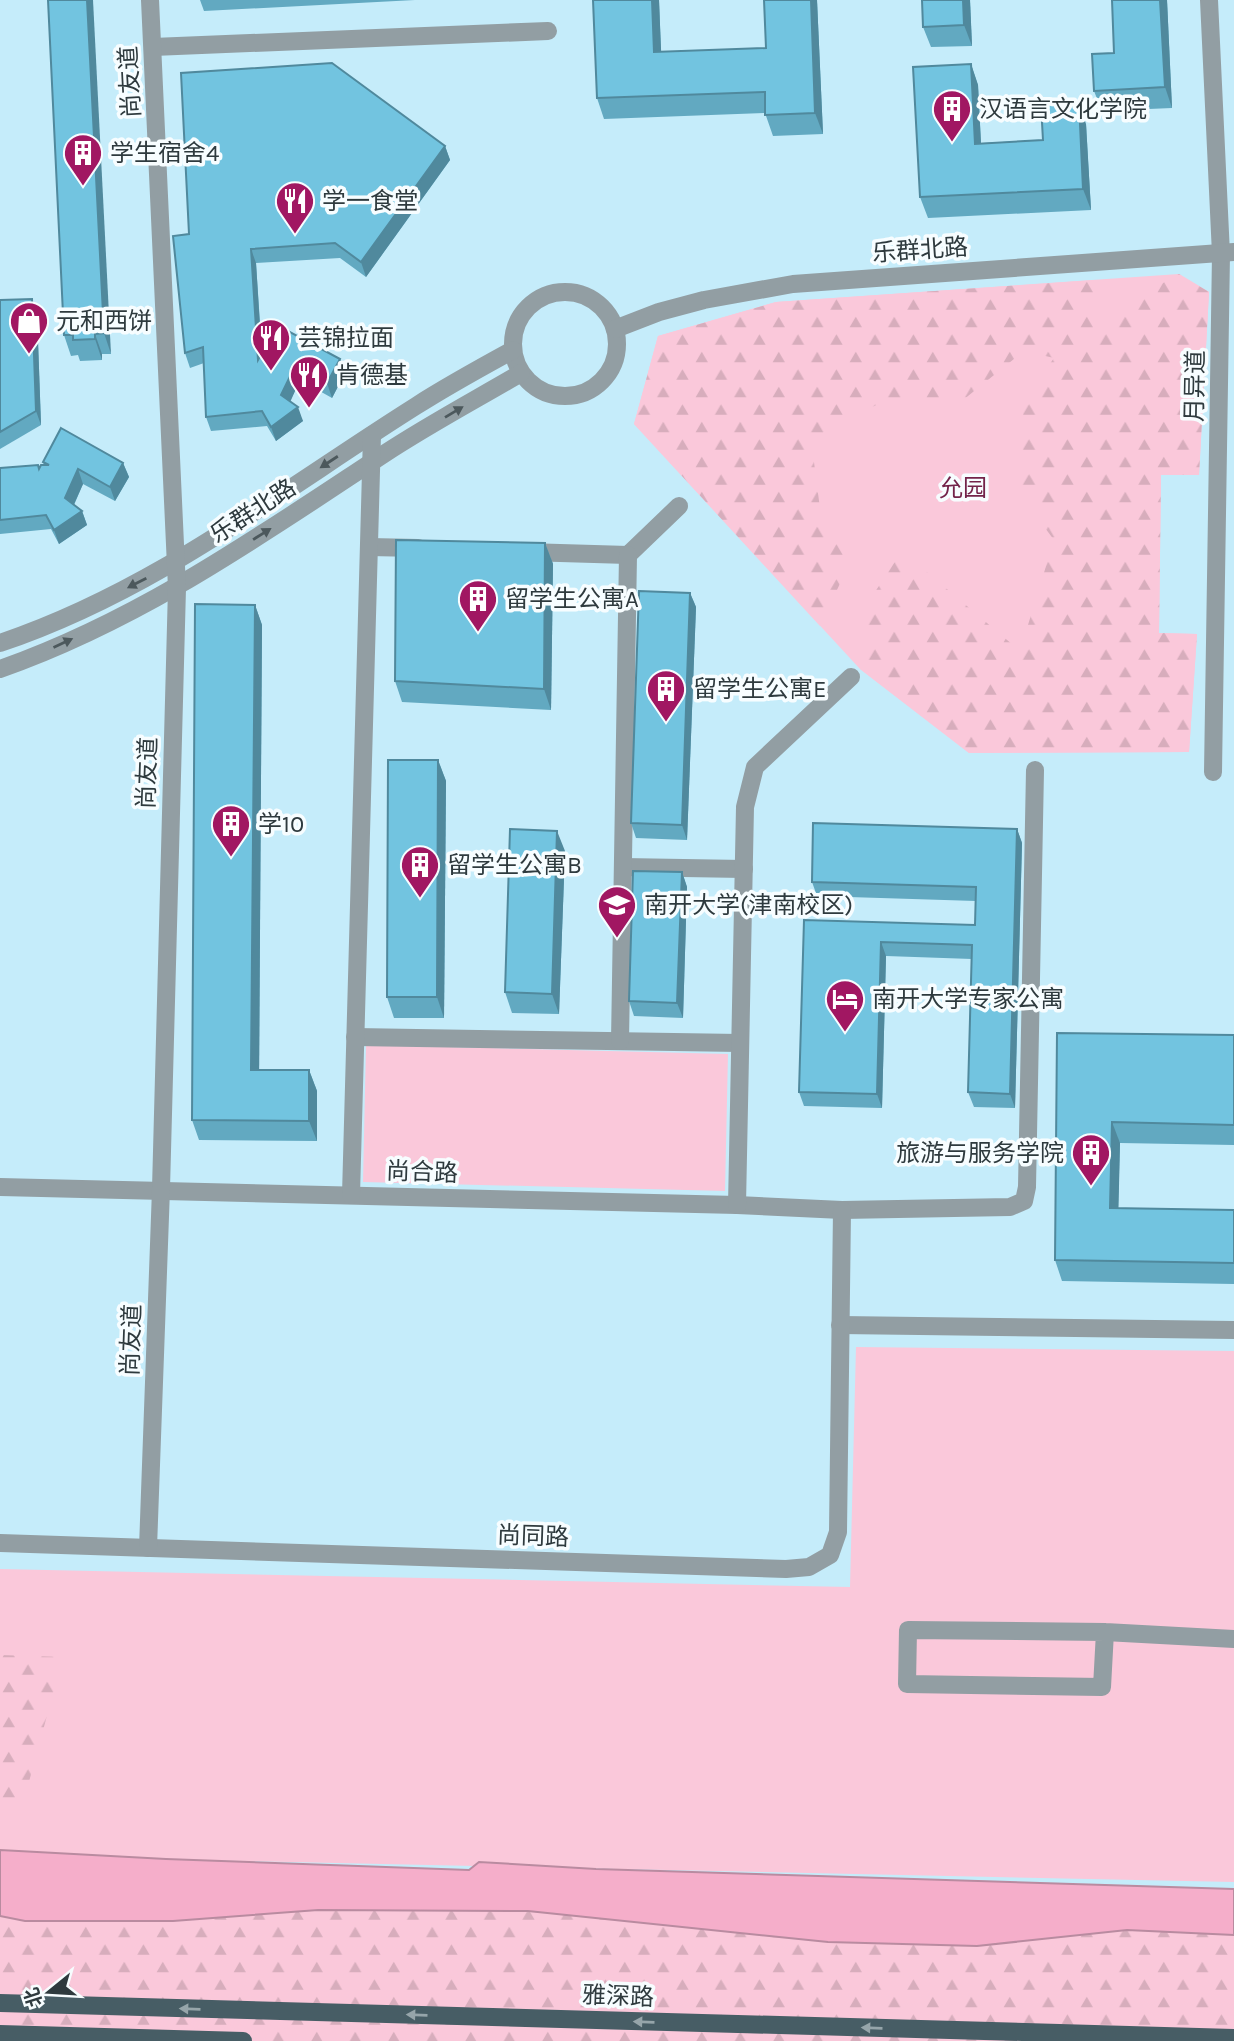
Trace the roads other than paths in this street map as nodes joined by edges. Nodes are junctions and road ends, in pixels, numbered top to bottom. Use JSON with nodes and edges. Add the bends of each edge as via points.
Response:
{"nodes":[{"id":1,"x":150,"y":0,"type":"edge"},
{"id":2,"x":1209,"y":0,"type":"edge"},
{"id":3,"x":548,"y":31,"type":"dead end"},
{"id":4,"x":153,"y":47,"type":"junction"},
{"id":5,"x":1227,"y":253,"type":"edge"},
{"id":6,"x":615,"y":329,"type":"junction"},
{"id":7,"x":513,"y":349,"type":"junction"},
{"id":8,"x":521,"y":373,"type":"junction"},
{"id":9,"x":372,"y":435,"type":"junction"},
{"id":10,"x":371,"y":462,"type":"junction"},
{"id":11,"x":678,"y":506,"type":"dead end"},
{"id":12,"x":369,"y":547,"type":"junction"},
{"id":13,"x":437,"y":549,"type":"edge"},
{"id":14,"x":505,"y":551,"type":"edge"},
{"id":15,"x":628,"y":555,"type":"junction"},
{"id":16,"x":175,"y":563,"type":"junction"},
{"id":17,"x":177,"y":588,"type":"junction"},
{"id":18,"x":0,"y":643,"type":"edge"},
{"id":19,"x":0,"y":669,"type":"edge"},
{"id":20,"x":851,"y":677,"type":"dead end"},
{"id":21,"x":1035,"y":770,"type":"dead end"},
{"id":22,"x":1213,"y":772,"type":"dead end"},
{"id":23,"x":623,"y":867,"type":"junction"},
{"id":24,"x":744,"y":869,"type":"junction"},
{"id":25,"x":355,"y":1037,"type":"junction"},
{"id":26,"x":620,"y":1041,"type":"junction"},
{"id":27,"x":740,"y":1043,"type":"junction"},
{"id":28,"x":0,"y":1187,"type":"edge"},
{"id":29,"x":161,"y":1189,"type":"junction"},
{"id":30,"x":351,"y":1195,"type":"junction"},
{"id":31,"x":737,"y":1205,"type":"junction"},
{"id":32,"x":842,"y":1210,"type":"junction"},
{"id":33,"x":840,"y":1325,"type":"junction"},
{"id":34,"x":1234,"y":1331,"type":"edge"},
{"id":35,"x":0,"y":1543,"type":"edge"},
{"id":36,"x":148,"y":1548,"type":"junction"},
{"id":37,"x":1105,"y":1632,"type":"junction"},
{"id":38,"x":1234,"y":1639,"type":"edge"},
{"id":39,"x":0,"y":2003,"type":"edge"},
{"id":40,"x":0,"y":2034,"type":"edge"},
{"id":41,"x":1234,"y":2038,"type":"edge"},
{"id":42,"x":243,"y":2041,"type":"edge"}],
"edges":[{"from":1,"to":4,"type":"street","name":"尚友道"},
{"from":2,"to":5,"type":"street","name":"月异道"},
{"from":3,"to":4,"type":"street"},
{"from":4,"to":16,"type":"street","name":"尚友道"},
{"from":5,"to":6,"type":"street","name":"乐群北路","via":[[793,284],[704,300]]},
{"from":5,"to":22,"type":"street","name":"月异道"},
{"from":6,"to":7,"type":"street","via":[[600,305],[580,294],[559,292],[529,305],[519,318]]},
{"from":6,"to":8,"type":"street","via":[[617,351],[610,372],[588,392],[558,396],[531,384]]},
{"from":7,"to":8,"type":"street"},
{"from":7,"to":9,"type":"street","name":"乐群北路"},
{"from":10,"to":8,"type":"street","name":"乐群北路","one_way":true},
{"from":9,"to":10,"type":"street"},
{"from":9,"to":16,"type":"street","name":"乐群北路","one_way":true},
{"from":10,"to":12,"type":"street"},
{"from":17,"to":10,"type":"street","name":"乐群北路","one_way":true},
{"from":11,"to":15,"type":"street"},
{"from":12,"to":13,"type":"street"},
{"from":12,"to":25,"type":"street"},
{"from":14,"to":15,"type":"street"},
{"from":15,"to":23,"type":"street"},
{"from":16,"to":17,"type":"street","name":"尚友道"},
{"from":16,"to":18,"type":"street","name":"乐群北路","one_way":true,"via":[[46,627]]},
{"from":19,"to":17,"type":"street","name":"乐群北路","one_way":true},
{"from":17,"to":29,"type":"street","name":"尚友道"},
{"from":20,"to":24,"type":"street","via":[[755,767],[745,807]]},
{"from":21,"to":32,"type":"street","name":"尚合路","via":[[1024,1201],[1010,1207]]},
{"from":23,"to":24,"type":"street"},
{"from":23,"to":26,"type":"street"},
{"from":24,"to":27,"type":"street"},
{"from":25,"to":26,"type":"street"},
{"from":25,"to":30,"type":"street"},
{"from":26,"to":27,"type":"street"},
{"from":27,"to":31,"type":"street"},
{"from":28,"to":29,"type":"street","name":"尚合路"},
{"from":29,"to":30,"type":"street","name":"尚合路"},
{"from":29,"to":36,"type":"street","name":"尚友道"},
{"from":30,"to":31,"type":"street","name":"尚合路"},
{"from":31,"to":32,"type":"street","name":"尚合路"},
{"from":32,"to":33,"type":"street","name":"尚同路"},
{"from":33,"to":34,"type":"street"},
{"from":33,"to":36,"type":"street","name":"尚同路","via":[[838,1532],[830,1555],[809,1567]]},
{"from":35,"to":36,"type":"street","name":"尚同路"},
{"from":37,"to":37,"type":"street","via":[[908,1630],[906,1684],[1102,1687]]},
{"from":37,"to":38,"type":"street"},
{"from":41,"to":39,"type":"main road","name":"雅深路","one_way":true},
{"from":40,"to":42,"type":"main road"}]}
